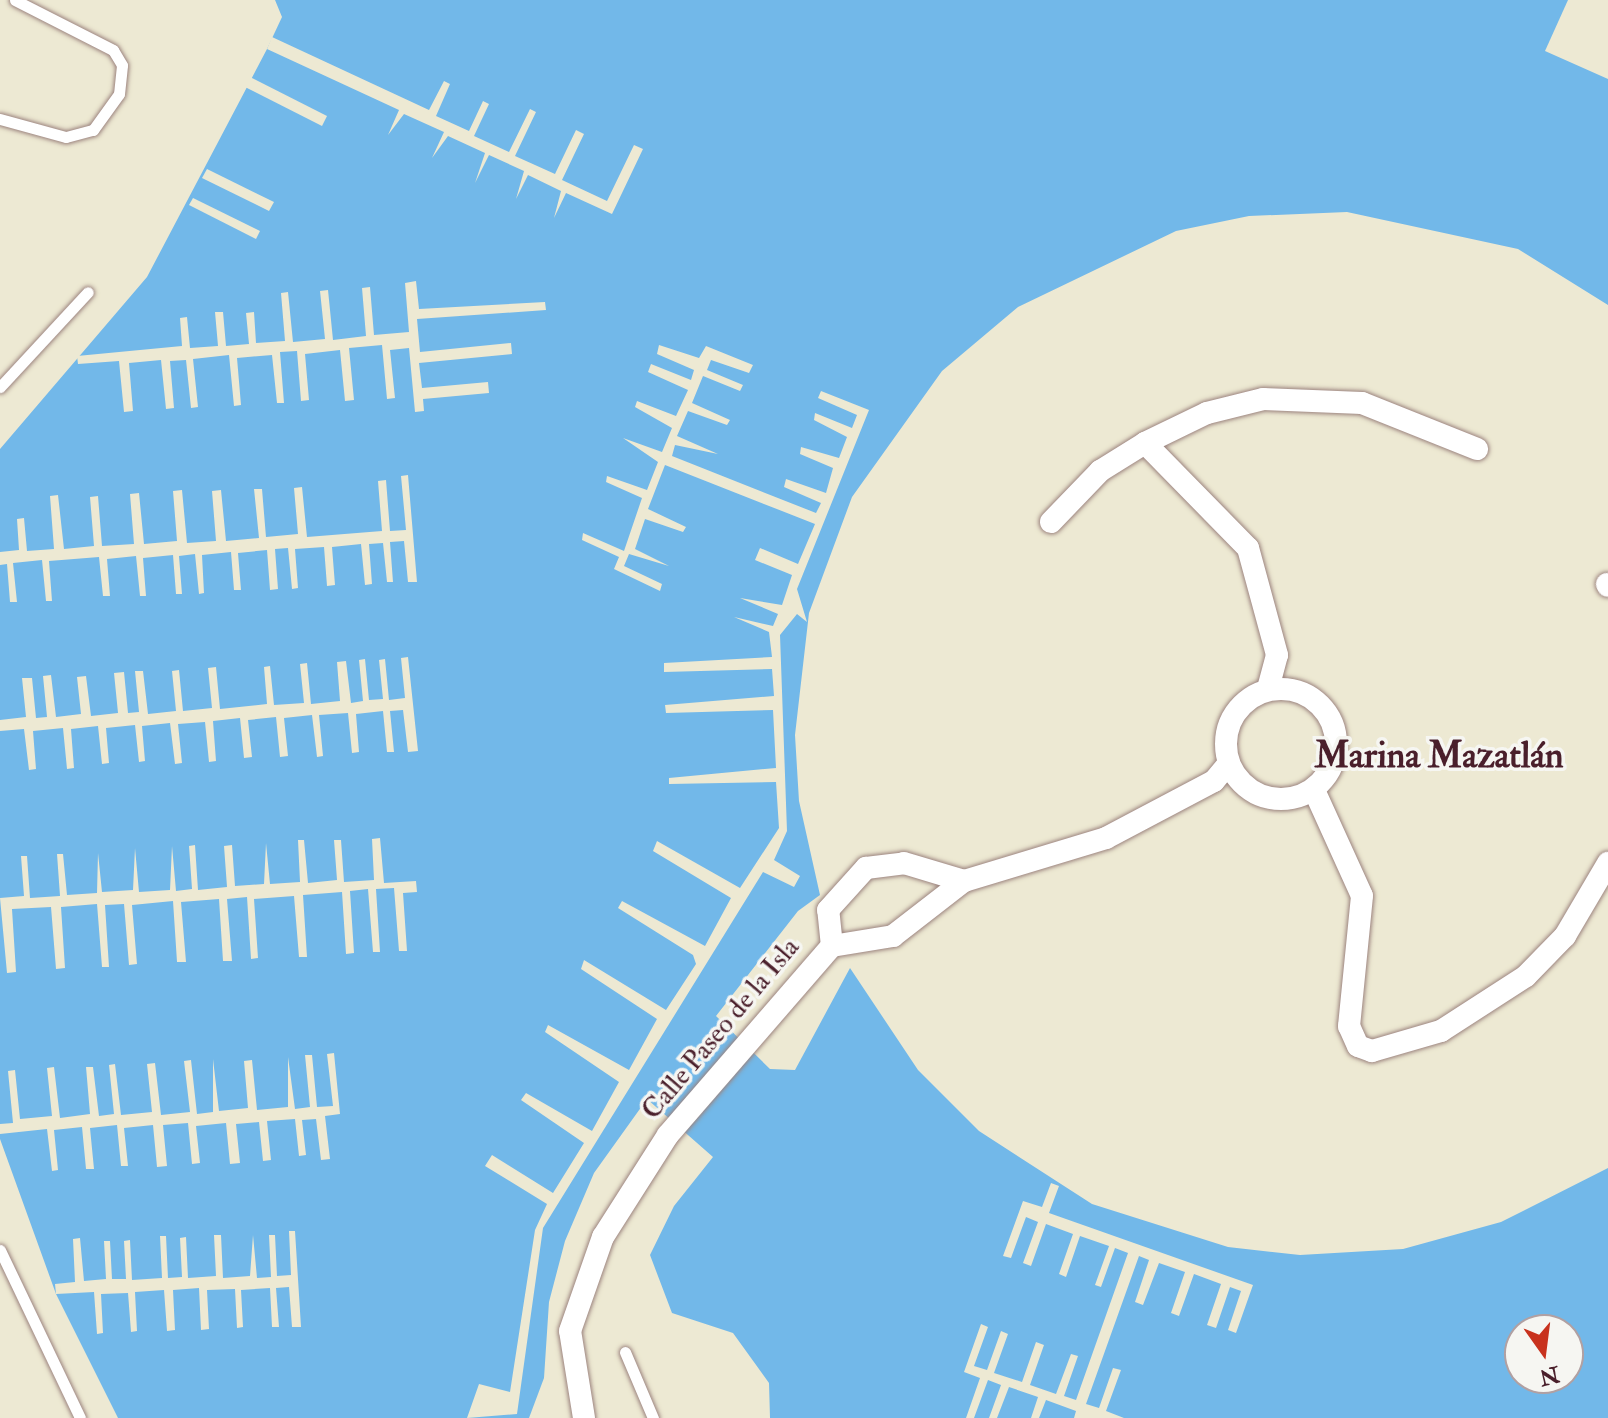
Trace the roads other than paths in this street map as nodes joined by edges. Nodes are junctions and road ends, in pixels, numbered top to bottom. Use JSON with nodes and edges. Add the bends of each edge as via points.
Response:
{"nodes":[{"id":1,"x":15,"y":0,"type":"edge"},
{"id":2,"x":0,"y":119,"type":"edge"},
{"id":3,"x":88,"y":292,"type":"dead end"},
{"id":4,"x":0,"y":387,"type":"edge"},
{"id":5,"x":1145,"y":443,"type":"junction"},
{"id":6,"x":1477,"y":449,"type":"dead end"},
{"id":7,"x":1051,"y":522,"type":"dead end"},
{"id":8,"x":1268,"y":688,"type":"junction"},
{"id":9,"x":1229,"y":763,"type":"junction"},
{"id":10,"x":1314,"y":790,"type":"junction"},
{"id":11,"x":1608,"y":863,"type":"edge"},
{"id":12,"x":964,"y":881,"type":"junction"},
{"id":13,"x":832,"y":946,"type":"junction"},
{"id":14,"x":0,"y":1250,"type":"edge"},
{"id":15,"x":625,"y":1352,"type":"dead end"},
{"id":16,"x":80,"y":1418,"type":"edge"},
{"id":17,"x":584,"y":1418,"type":"edge"},
{"id":18,"x":653,"y":1418,"type":"edge"}],
"edges":[{"from":1,"to":2,"type":"lane","via":[[113,50],[122,65],[119,94],[93,130],[66,137]]},
{"from":3,"to":4,"type":"lane"},
{"from":5,"to":6,"type":"street","via":[[1207,413],[1263,399],[1362,403]]},
{"from":5,"to":7,"type":"street","via":[[1100,471]]},
{"from":5,"to":8,"type":"street","via":[[1248,548],[1277,655]]},
{"from":8,"to":9,"type":"street","via":[[1235,713],[1226,746]]},
{"from":8,"to":10,"type":"street","via":[[1310,697],[1331,718],[1334,762]]},
{"from":9,"to":10,"type":"street","via":[[1260,795],[1289,799]]},
{"from":9,"to":12,"type":"street","name":"Calle Paseo de la Isla","via":[[1214,781],[1106,838]]},
{"from":10,"to":11,"type":"street","via":[[1362,896],[1349,1026],[1358,1046],[1392,1047],[1481,1010],[1565,936]]},
{"from":12,"to":13,"type":"street","name":"Calle Paseo de la Isla","via":[[893,936]]},
{"from":12,"to":13,"type":"street","name":"Calle Paseo de la Isla","via":[[904,863],[866,868],[828,910]]},
{"from":13,"to":17,"type":"street","name":"Calle Paseo de la Isla","via":[[744,1040],[668,1135],[603,1237],[575,1307],[570,1351]]},
{"from":14,"to":16,"type":"lane"},
{"from":15,"to":18,"type":"lane"}]}
